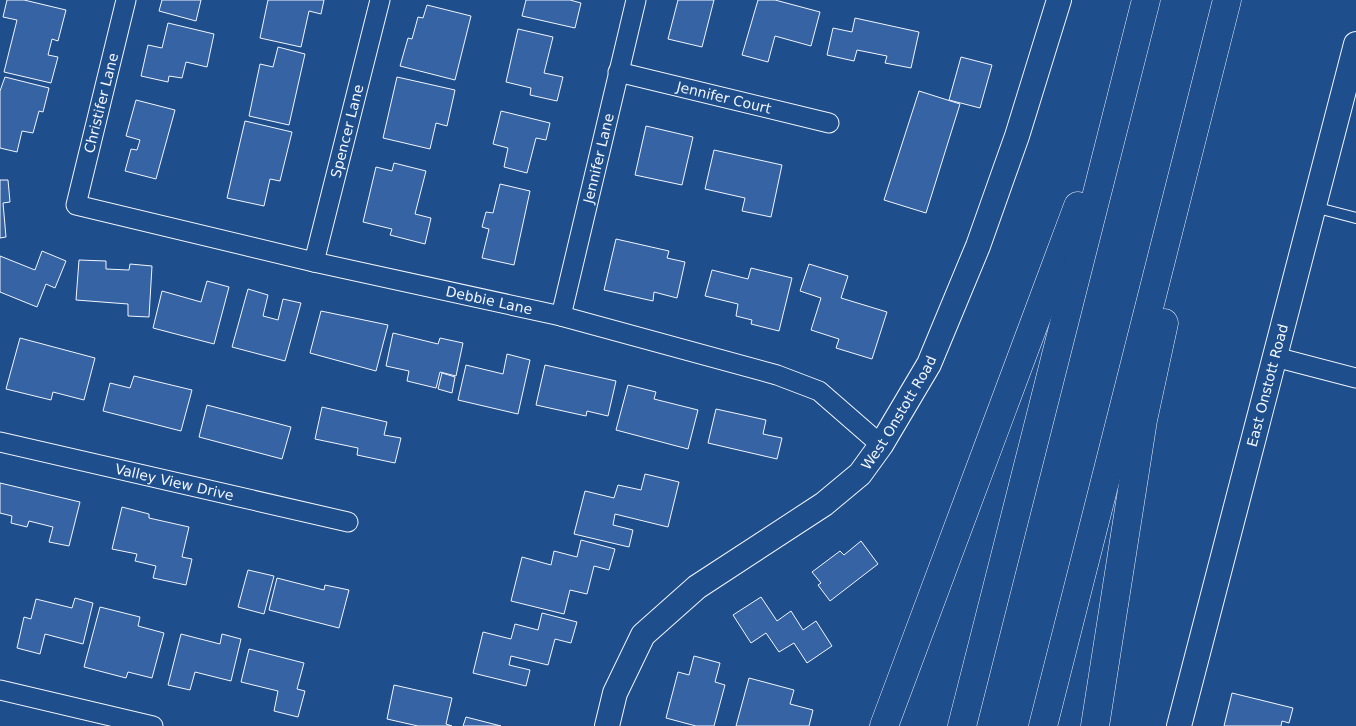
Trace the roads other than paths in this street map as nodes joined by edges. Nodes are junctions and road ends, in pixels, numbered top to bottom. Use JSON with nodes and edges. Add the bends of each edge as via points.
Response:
{"nodes":[{"id":1,"x":126,"y":0,"type":"edge"},
{"id":2,"x":380,"y":0,"type":"edge"},
{"id":3,"x":636,"y":0,"type":"edge"},
{"id":4,"x":1059,"y":0,"type":"edge"},
{"id":5,"x":1146,"y":0,"type":"edge"},
{"id":6,"x":1227,"y":0,"type":"edge"},
{"id":7,"x":1233,"y":0,"type":"edge"},
{"id":8,"x":1356,"y":44,"type":"edge"},
{"id":9,"x":618,"y":72,"type":"junction"},
{"id":10,"x":1352,"y":73,"type":"edge"},
{"id":11,"x":1125,"y":80,"type":"junction"},
{"id":12,"x":829,"y":123,"type":"dead end"},
{"id":13,"x":76,"y":205,"type":"joint"},
{"id":14,"x":1314,"y":207,"type":"junction"},
{"id":15,"x":1356,"y":218,"type":"edge"},
{"id":16,"x":314,"y":262,"type":"junction"},
{"id":17,"x":561,"y":316,"type":"junction"},
{"id":18,"x":1275,"y":357,"type":"junction"},
{"id":19,"x":1356,"y":378,"type":"edge"},
{"id":20,"x":0,"y":442,"type":"edge"},
{"id":21,"x":881,"y":445,"type":"junction"},
{"id":22,"x":348,"y":522,"type":"dead end"},
{"id":23,"x":0,"y":690,"type":"edge"},
{"id":24,"x":153,"y":726,"type":"edge"},
{"id":25,"x":607,"y":726,"type":"edge"},
{"id":26,"x":884,"y":726,"type":"edge"},
{"id":27,"x":962,"y":726,"type":"edge"},
{"id":28,"x":1043,"y":726,"type":"edge"},
{"id":29,"x":1095,"y":726,"type":"edge"},
{"id":30,"x":1179,"y":726,"type":"edge"}],
"edges":[{"from":1,"to":13,"type":"street","name":"Christifer Lane"},
{"from":2,"to":16,"type":"street","name":"Spencer Lane"},
{"from":3,"to":9,"type":"street","name":"Jennifer Lane"},
{"from":4,"to":21,"type":"street","name":"West Onstott Road","via":[[1017,136],[978,246],[929,364]]},
{"from":5,"to":11,"type":"highway"},
{"from":6,"to":28,"type":"highway"},
{"from":7,"to":29,"type":"highway","via":[[1143,420]]},
{"from":8,"to":10,"type":"street","name":"East Onstott Road"},
{"from":9,"to":12,"type":"street","name":"Jennifer Court"},
{"from":9,"to":17,"type":"street","name":"Jennifer Lane"},
{"from":10,"to":14,"type":"street","name":"East Onstott Road"},
{"from":11,"to":26,"type":"highway"},
{"from":11,"to":27,"type":"highway"},
{"from":13,"to":16,"type":"street","name":"Debbie Lane"},
{"from":14,"to":15,"type":"lane"},
{"from":14,"to":18,"type":"street","name":"East Onstott Road"},
{"from":16,"to":17,"type":"street","name":"Debbie Lane"},
{"from":17,"to":21,"type":"street","name":"Debbie Lane","via":[[776,375],[819,391]]},
{"from":18,"to":19,"type":"street"},
{"from":18,"to":30,"type":"street","name":"East Onstott Road"},
{"from":20,"to":22,"type":"street","name":"Valley View Drive"},
{"from":21,"to":25,"type":"street","name":"West Onstott Road","via":[[860,474],[824,504],[697,587],[643,635],[615,693]]},
{"from":23,"to":24,"type":"street"}]}
